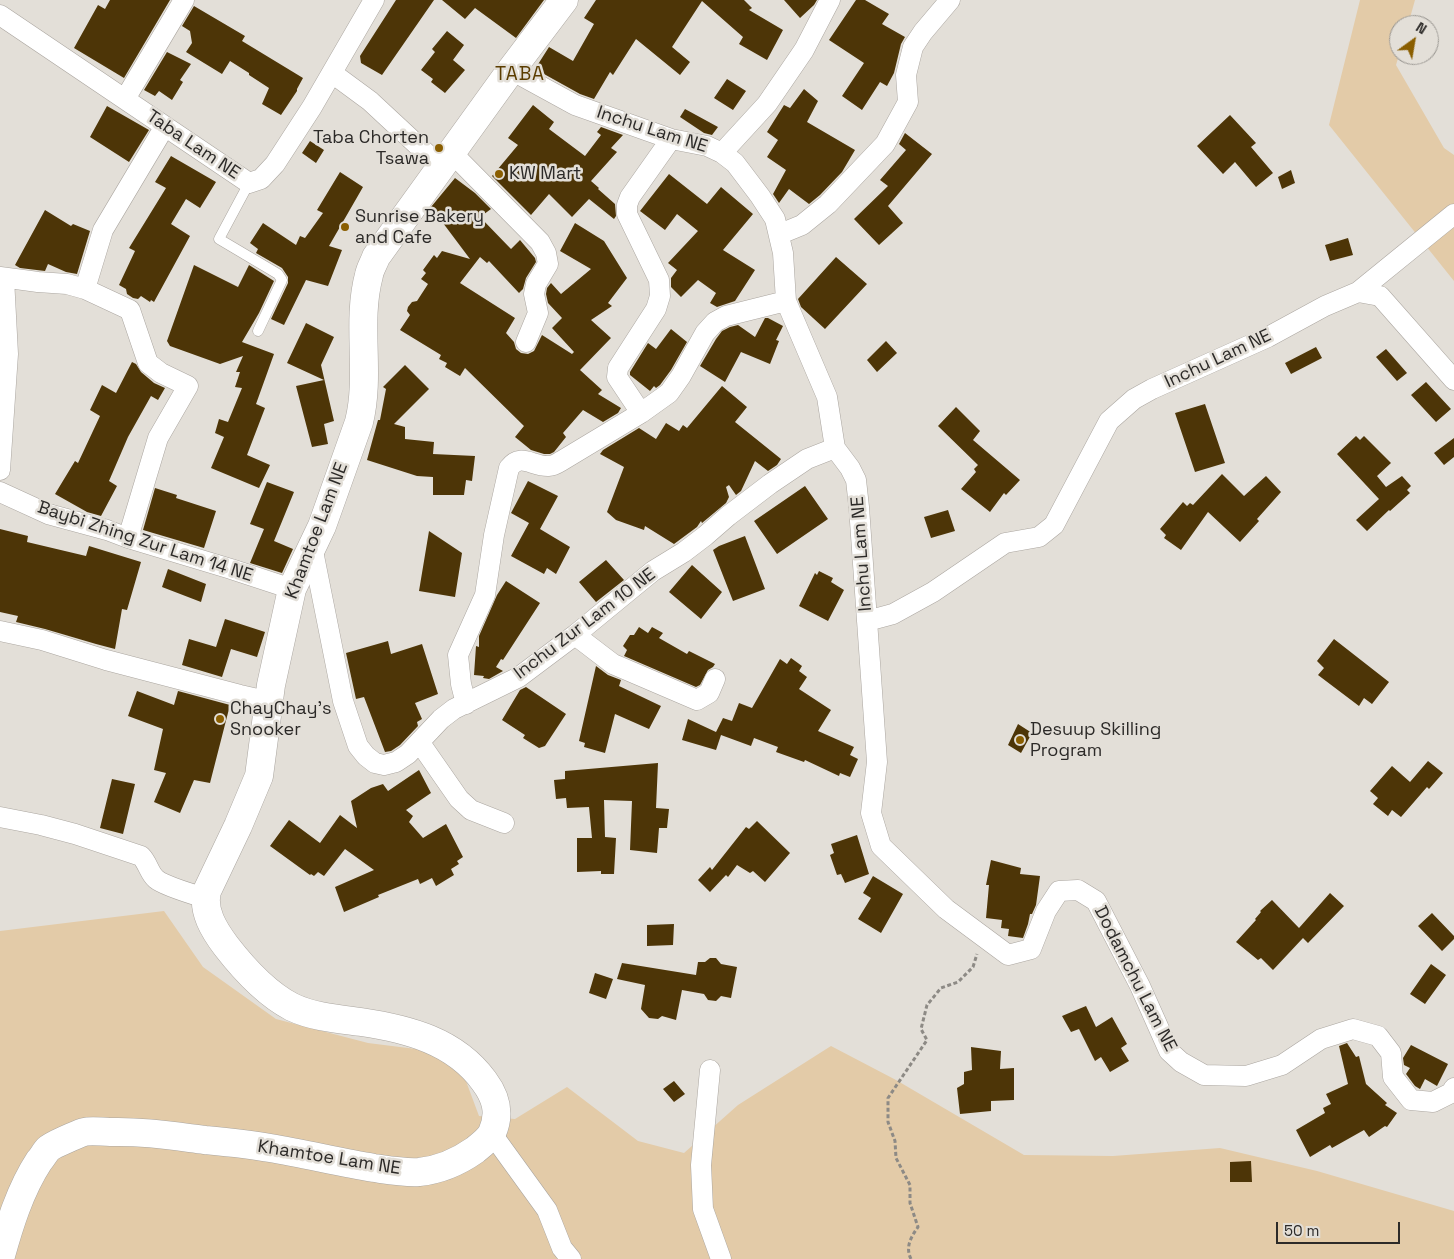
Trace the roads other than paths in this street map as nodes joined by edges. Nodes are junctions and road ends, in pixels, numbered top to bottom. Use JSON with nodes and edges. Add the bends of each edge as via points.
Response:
{"nodes":[{"id":1,"x":184,"y":0,"type":"edge"},
{"id":2,"x":374,"y":0,"type":"edge"},
{"id":3,"x":564,"y":0,"type":"edge"},
{"id":4,"x":830,"y":0,"type":"edge"},
{"id":5,"x":950,"y":0,"type":"edge"},
{"id":6,"x":0,"y":15,"type":"edge"},
{"id":7,"x":511,"y":70,"type":"junction"},
{"id":8,"x":332,"y":73,"type":"junction"},
{"id":9,"x":124,"y":99,"type":"junction"},
{"id":10,"x":165,"y":126,"type":"junction"},
{"id":11,"x":671,"y":139,"type":"junction"},
{"id":12,"x":722,"y":153,"type":"junction"},
{"id":13,"x":446,"y":160,"type":"junction"},
{"id":14,"x":249,"y":184,"type":"junction"},
{"id":15,"x":1454,"y":214,"type":"edge"},
{"id":16,"x":780,"y":234,"type":"junction"},
{"id":17,"x":2,"y":277,"type":"edge"},
{"id":18,"x":85,"y":289,"type":"junction"},
{"id":19,"x":1358,"y":292,"type":"junction"},
{"id":20,"x":786,"y":301,"type":"junction"},
{"id":21,"x":258,"y":331,"type":"dead end"},
{"id":22,"x":526,"y":342,"type":"dead end"},
{"id":23,"x":1454,"y":380,"type":"edge"},
{"id":24,"x":640,"y":413,"type":"junction"},
{"id":25,"x":835,"y":448,"type":"junction"},
{"id":26,"x":0,"y":470,"type":"edge"},
{"id":27,"x":0,"y":492,"type":"edge"},
{"id":28,"x":128,"y":538,"type":"junction"},
{"id":29,"x":312,"y":546,"type":"junction"},
{"id":30,"x":292,"y":589,"type":"junction"},
{"id":31,"x":867,"y":622,"type":"junction"},
{"id":32,"x":0,"y":631,"type":"edge"},
{"id":33,"x":575,"y":635,"type":"junction"},
{"id":34,"x":714,"y":679,"type":"dead end"},
{"id":35,"x":269,"y":699,"type":"junction"},
{"id":36,"x":466,"y":704,"type":"junction"},
{"id":37,"x":420,"y":743,"type":"junction"},
{"id":38,"x":0,"y":817,"type":"edge"},
{"id":39,"x":504,"y":823,"type":"dead end"},
{"id":40,"x":205,"y":898,"type":"junction"},
{"id":41,"x":710,"y":1070,"type":"dead end"},
{"id":42,"x":1454,"y":1088,"type":"edge"},
{"id":43,"x":492,"y":1134,"type":"junction"},
{"id":44,"x":0,"y":1259,"type":"edge"},
{"id":45,"x":572,"y":1259,"type":"edge"},
{"id":46,"x":721,"y":1259,"type":"edge"}],
"edges":[{"from":1,"to":9,"type":"street"},
{"from":2,"to":8,"type":"street","name":"Taba Lam NE"},
{"from":3,"to":7,"type":"main road","name":"Khamtoe Lam NE"},
{"from":4,"to":12,"type":"street","via":[[804,50],[767,104]]},
{"from":5,"to":16,"type":"street","via":[[913,47],[906,75],[908,102],[885,144],[828,204],[802,225]]},
{"from":6,"to":9,"type":"street","name":"Taba Lam NE"},
{"from":7,"to":11,"type":"street","name":"Inchu Lam NE","via":[[575,105]]},
{"from":7,"to":13,"type":"main road","name":"Khamtoe Lam NE"},
{"from":8,"to":13,"type":"street"},
{"from":8,"to":14,"type":"street","name":"Taba Lam NE","via":[[275,164],[261,179]]},
{"from":9,"to":10,"type":"street","name":"Taba Lam NE"},
{"from":10,"to":14,"type":"street","name":"Taba Lam NE"},
{"from":10,"to":18,"type":"street","via":[[103,230]]},
{"from":11,"to":12,"type":"street","name":"Inchu Lam NE","via":[[707,146]]},
{"from":11,"to":24,"type":"street","via":[[627,205],[627,214],[659,280],[660,296],[656,309],[618,368],[617,377]]},
{"from":12,"to":16,"type":"street","name":"Inchu Lam NE","via":[[735,163],[760,196],[775,219]]},
{"from":13,"to":22,"type":"street","via":[[540,242],[546,253],[548,264],[534,294],[538,313]]},
{"from":13,"to":29,"type":"main road","name":"Khamtoe Lam NE","via":[[376,257],[369,275],[363,315],[362,410]]},
{"from":14,"to":21,"type":"lane","via":[[218,239],[278,274],[282,280]]},
{"from":15,"to":19,"type":"street","name":"Inchu Lam NE"},
{"from":16,"to":20,"type":"street","name":"Inchu Lam NE"},
{"from":17,"to":18,"type":"street","via":[[68,284]]},
{"from":17,"to":26,"type":"street","via":[[8,354]]},
{"from":18,"to":28,"type":"street","via":[[130,310],[148,364],[188,386],[158,438]]},
{"from":19,"to":23,"type":"street","via":[[1380,296]]},
{"from":19,"to":31,"type":"street","name":"Inchu Lam NE","via":[[1134,399],[1109,421],[1054,525],[1039,536],[1005,543],[932,592],[893,614]]},
{"from":20,"to":24,"type":"street","via":[[726,316],[715,322],[669,393]]},
{"from":20,"to":25,"type":"street","name":"Inchu Lam NE","via":[[827,398]]},
{"from":24,"to":36,"type":"street","via":[[551,466],[521,460],[513,462],[509,468],[485,595],[458,655]]},
{"from":25,"to":31,"type":"street","name":"Inchu Lam NE","via":[[856,480]]},
{"from":25,"to":33,"type":"street","name":"Inchu Zur Lam 10 NE","via":[[806,459],[770,484],[684,552],[653,571]]},
{"from":27,"to":28,"type":"street","name":"Baybi Zhing Zur Lam 14 NE","via":[[48,514]]},
{"from":28,"to":30,"type":"street","name":"Baybi Zhing Zur Lam 14 NE"},
{"from":29,"to":30,"type":"main road","name":"Khamtoe Lam NE"},
{"from":29,"to":37,"type":"street","name":"Inchu Zur Lam 10 NE","via":[[343,700],[358,746],[375,763],[384,765],[396,762]]},
{"from":30,"to":35,"type":"main road","name":"Khamtoe Lam NE"},
{"from":31,"to":42,"type":"street","name":"Dodamchu Lam NE","via":[[877,762],[871,813],[882,846],[946,909],[1008,955],[1031,949],[1046,911],[1059,891],[1078,890],[1096,901],[1169,1051],[1204,1075],[1246,1076],[1282,1065],[1322,1039],[1353,1029],[1378,1036],[1391,1053],[1393,1077],[1411,1100],[1433,1102]]},
{"from":32,"to":35,"type":"street","via":[[240,695]]},
{"from":33,"to":34,"type":"street","via":[[613,664],[698,700],[708,693]]},
{"from":33,"to":36,"type":"street","name":"Inchu Zur Lam 10 NE","via":[[519,677]]},
{"from":35,"to":40,"type":"main road","name":"Khamtoe Lam NE","via":[[259,776]]},
{"from":36,"to":37,"type":"street","name":"Inchu Zur Lam 10 NE","via":[[440,719]]},
{"from":37,"to":39,"type":"street","via":[[459,800],[471,810]]},
{"from":38,"to":40,"type":"street","via":[[58,829],[141,856],[157,880]]},
{"from":40,"to":43,"type":"main road","via":[[212,923],[234,956],[284,1002],[316,1015],[421,1035],[470,1063],[496,1103]]},
{"from":41,"to":46,"type":"street","via":[[702,1166],[703,1209]]},
{"from":43,"to":44,"type":"main road","name":"Khamtoe Lam NE","via":[[463,1158],[418,1172],[354,1165],[268,1147],[135,1131],[86,1132],[49,1148],[32,1172],[10,1223]]},
{"from":43,"to":45,"type":"street","via":[[546,1210],[562,1248]]}]}
